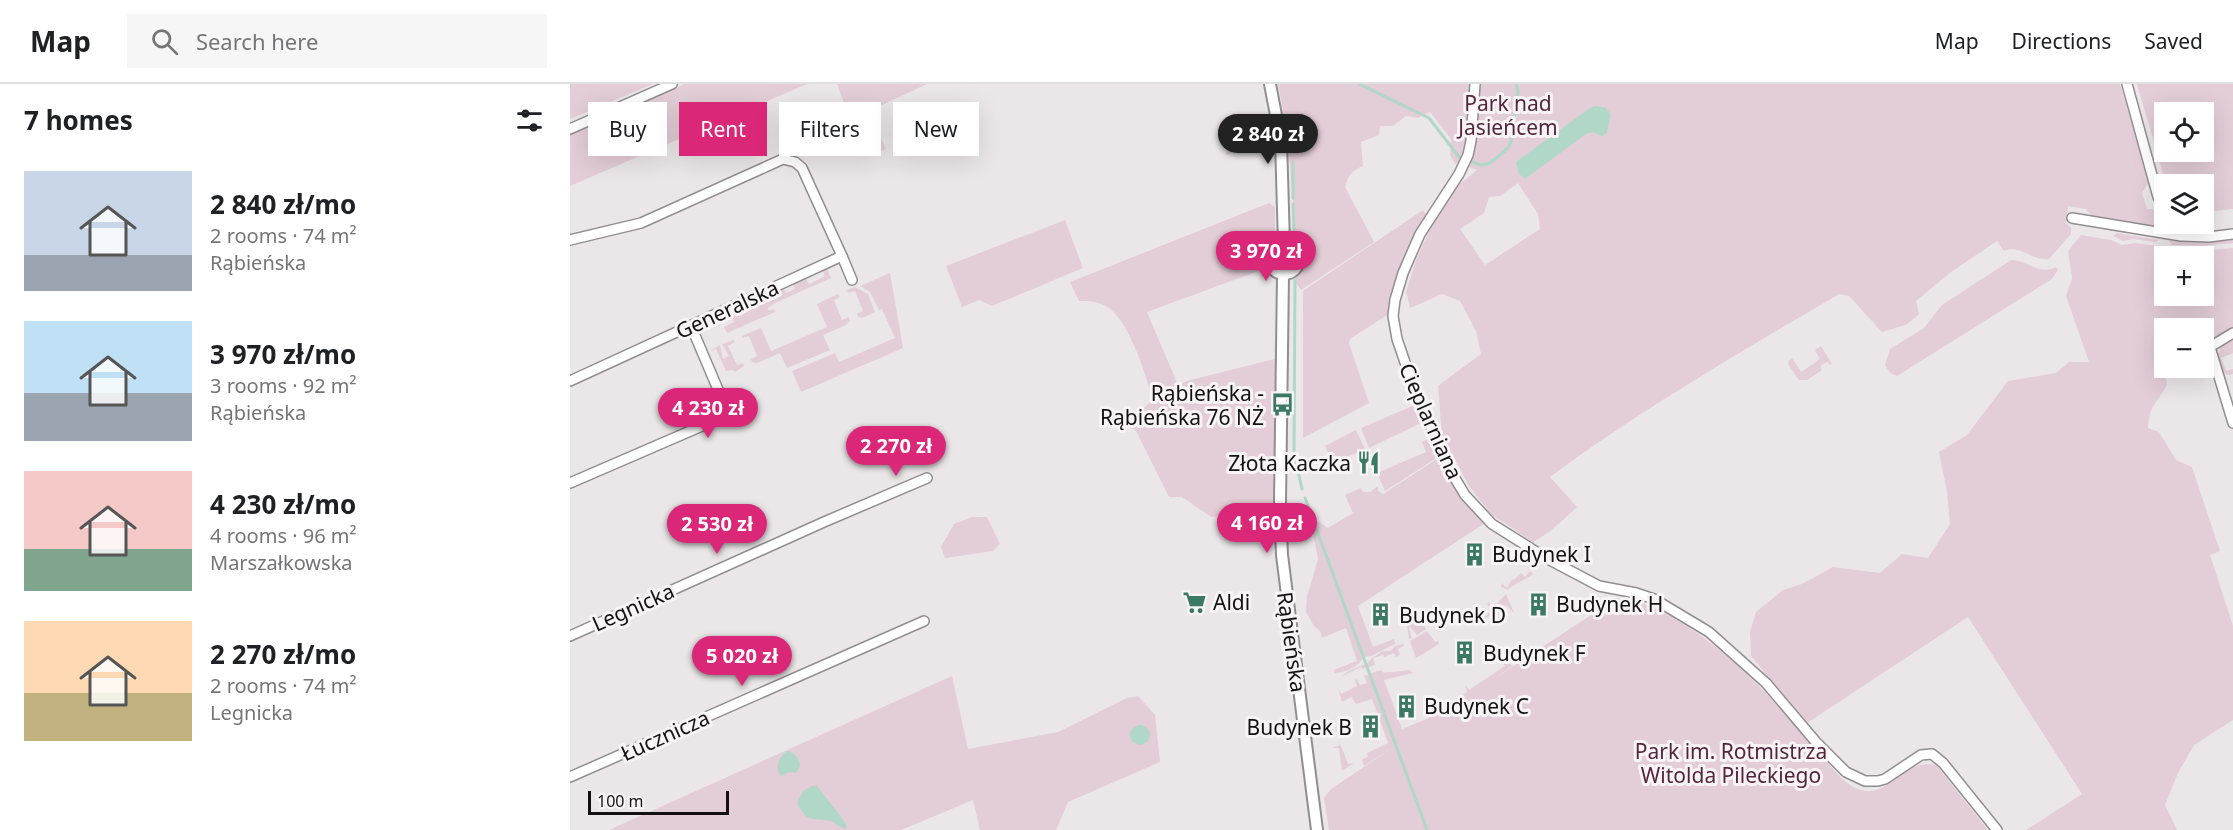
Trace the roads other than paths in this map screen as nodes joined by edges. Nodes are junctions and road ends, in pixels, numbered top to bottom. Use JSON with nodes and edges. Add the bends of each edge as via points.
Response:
{"nodes":[{"id":1,"x":672,"y":84,"type":"edge"},
{"id":2,"x":1270,"y":84,"type":"edge"},
{"id":3,"x":1474,"y":84,"type":"edge"},
{"id":4,"x":2127,"y":84,"type":"edge"},
{"id":5,"x":570,"y":129,"type":"edge"},
{"id":6,"x":2154,"y":182,"type":"edge"},
{"id":7,"x":2072,"y":218,"type":"dead end"},
{"id":8,"x":2233,"y":234,"type":"edge"},
{"id":9,"x":570,"y":240,"type":"edge"},
{"id":10,"x":1284,"y":244,"type":"junction"},
{"id":11,"x":842,"y":256,"type":"junction"},
{"id":12,"x":1283,"y":274,"type":"junction"},
{"id":13,"x":852,"y":280,"type":"dead end"},
{"id":14,"x":691,"y":326,"type":"junction"},
{"id":15,"x":2233,"y":333,"type":"edge"},
{"id":16,"x":570,"y":381,"type":"edge"},
{"id":17,"x":2233,"y":423,"type":"edge"},
{"id":18,"x":927,"y":478,"type":"dead end"},
{"id":19,"x":570,"y":483,"type":"edge"},
{"id":20,"x":924,"y":621,"type":"dead end"},
{"id":21,"x":570,"y":636,"type":"edge"},
{"id":22,"x":570,"y":777,"type":"edge"},
{"id":23,"x":1317,"y":830,"type":"edge"},
{"id":24,"x":1997,"y":830,"type":"edge"}],
"edges":[{"from":1,"to":5,"type":"street"},
{"from":2,"to":10,"type":"street","via":[[1281,141]]},
{"from":3,"to":24,"type":"street","name":"Cieplarniana","via":[[1471,141],[1466,159],[1420,234],[1395,300],[1393,321],[1408,371],[1447,465],[1465,495],[1492,524],[1546,558],[1599,586],[1654,599],[1708,632],[1766,683],[1846,772],[1865,782],[1878,781],[1921,755],[1932,754]]},
{"from":4,"to":6,"type":"street"},
{"from":7,"to":8,"type":"street","via":[[2181,236]]},
{"from":9,"to":11,"type":"street","via":[[641,223],[783,159],[802,168]]},
{"from":10,"to":12,"type":"street","name":"Rąbieńska","via":[[1273,248],[1268,259],[1273,269]]},
{"from":10,"to":12,"type":"street","via":[[1293,247],[1299,259],[1296,268]]},
{"from":11,"to":13,"type":"street"},
{"from":11,"to":14,"type":"street","name":"Generalska"},
{"from":12,"to":23,"type":"street","name":"Rąbieńska","via":[[1281,549]]},
{"from":14,"to":16,"type":"street","name":"Generalska"},
{"from":14,"to":19,"type":"street","via":[[726,406],[725,416]]},
{"from":15,"to":17,"type":"street","via":[[2210,347]]},
{"from":18,"to":21,"type":"street","name":"Legnicka"},
{"from":20,"to":22,"type":"street","name":"Łucznicza"}]}
